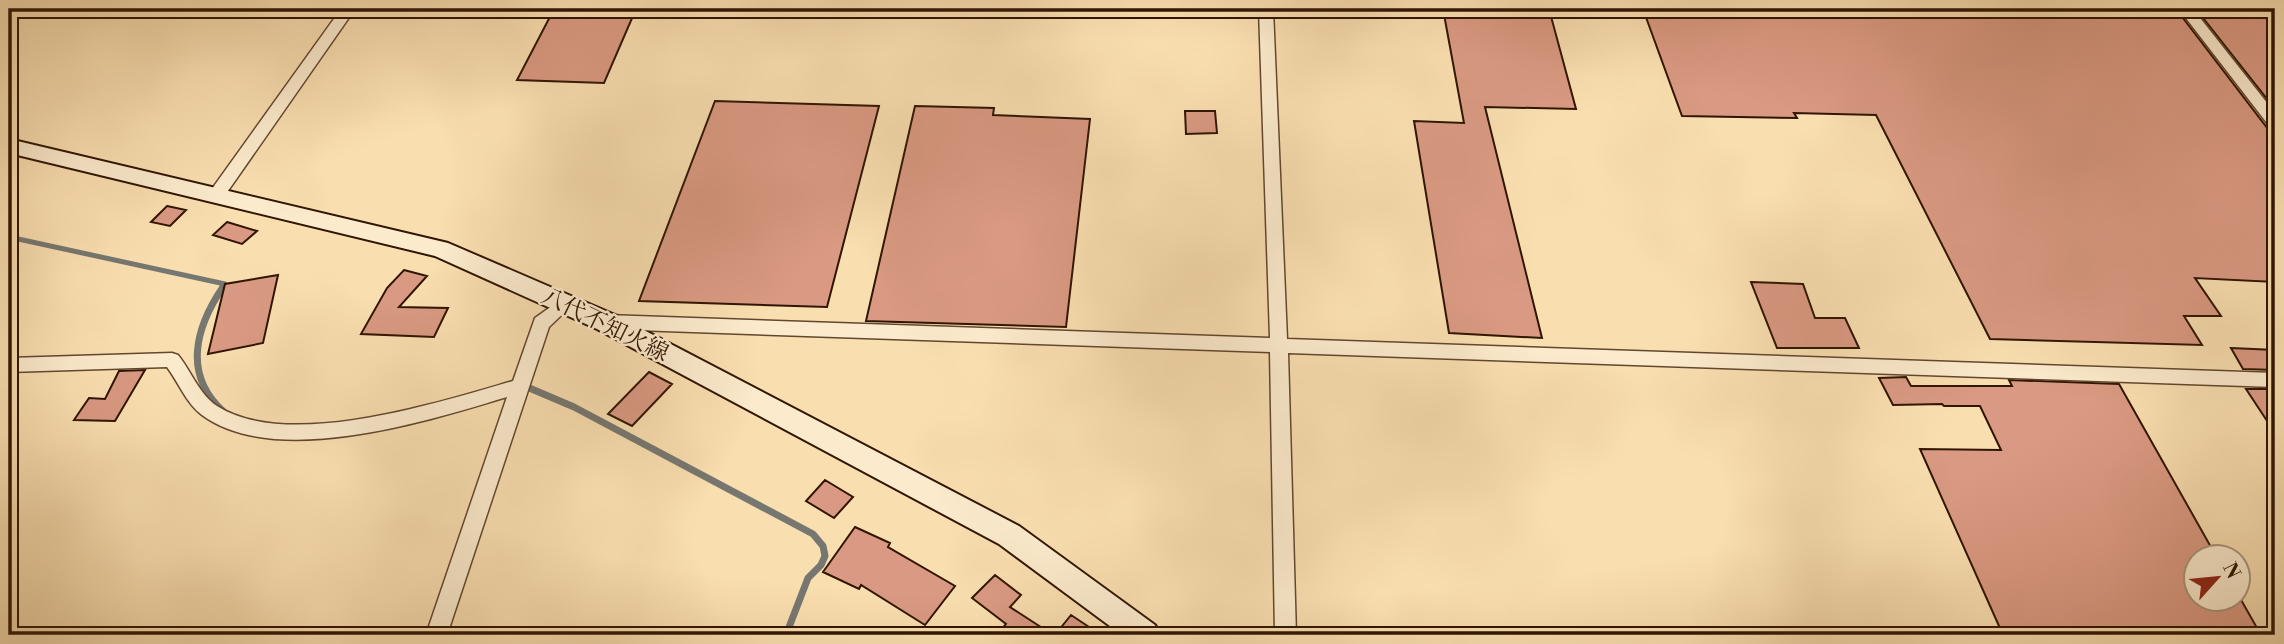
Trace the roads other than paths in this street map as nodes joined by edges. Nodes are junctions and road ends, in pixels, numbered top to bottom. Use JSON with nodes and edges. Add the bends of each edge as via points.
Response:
{"nodes":[{"id":1,"x":348,"y":9,"type":"edge"},
{"id":2,"x":1266,"y":9,"type":"edge"},
{"id":3,"x":2186,"y":9,"type":"edge"},
{"id":4,"x":2275,"y":123,"type":"edge"},
{"id":5,"x":9,"y":146,"type":"edge"},
{"id":6,"x":215,"y":197,"type":"junction"},
{"id":7,"x":563,"y":305,"type":"junction"},
{"id":8,"x":606,"y":322,"type":"junction"},
{"id":9,"x":1279,"y":348,"type":"junction"},
{"id":10,"x":9,"y":365,"type":"edge"},
{"id":11,"x":2275,"y":380,"type":"edge"},
{"id":12,"x":519,"y":386,"type":"junction"},
{"id":13,"x":437,"y":635,"type":"edge"},
{"id":14,"x":1145,"y":635,"type":"edge"},
{"id":15,"x":1285,"y":635,"type":"edge"}],
"edges":[{"from":1,"to":6,"type":"street"},
{"from":2,"to":9,"type":"street"},
{"from":3,"to":4,"type":"street"},
{"from":5,"to":6,"type":"main road","name":"八代不知火線"},
{"from":6,"to":7,"type":"main road","name":"八代不知火線","via":[[440,248]]},
{"from":7,"to":8,"type":"main road","name":"八代不知火線"},
{"from":7,"to":12,"type":"street","via":[[541,323]]},
{"from":8,"to":9,"type":"street"},
{"from":8,"to":14,"type":"main road","name":"八代不知火線","via":[[1009,535]]},
{"from":9,"to":11,"type":"street"},
{"from":9,"to":15,"type":"street"},
{"from":10,"to":12,"type":"street","via":[[172,360],[189,390],[209,410],[261,429],[320,431],[363,426]]},
{"from":12,"to":13,"type":"street"}]}
